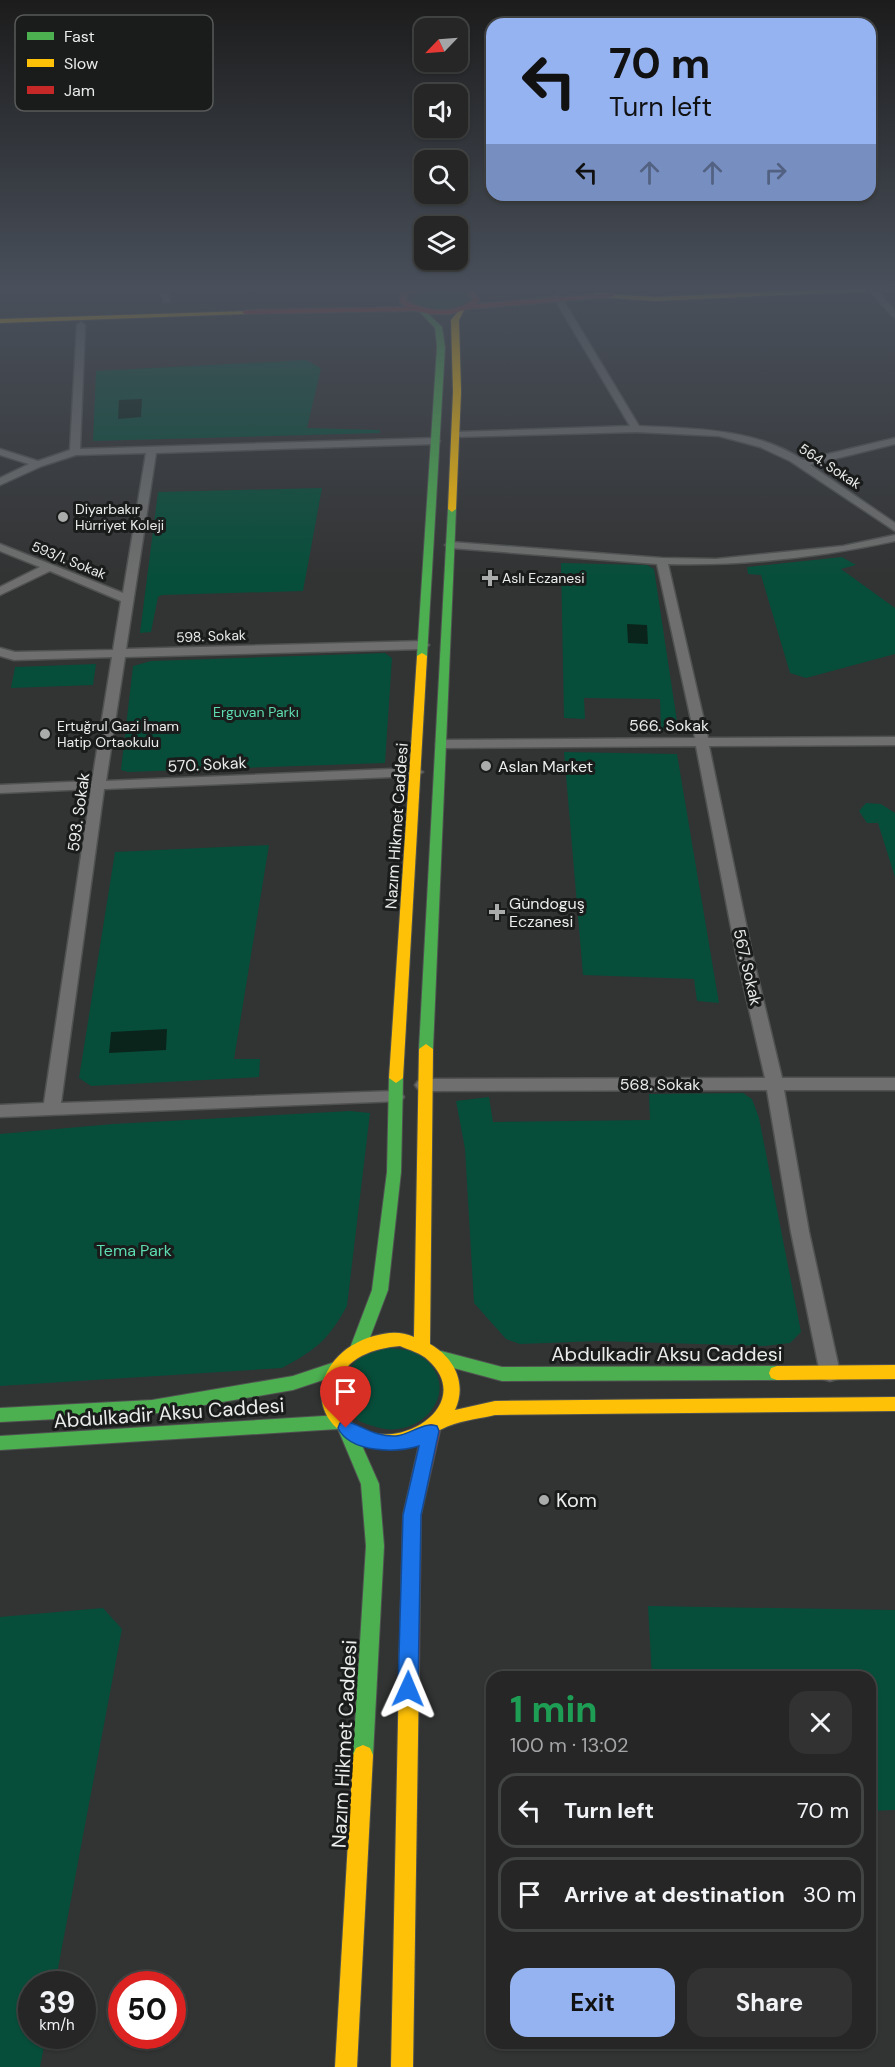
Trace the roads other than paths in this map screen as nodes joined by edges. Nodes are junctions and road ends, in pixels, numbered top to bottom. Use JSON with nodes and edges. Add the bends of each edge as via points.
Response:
{"nodes":[{"id":1,"x":78,"y":383,"type":"edge"},
{"id":2,"x":438,"y":383,"type":"edge"},
{"id":3,"x":456,"y":383,"type":"edge"},
{"id":4,"x":609,"y":383,"type":"edge"},
{"id":5,"x":636,"y":429,"type":"junction"},
{"id":6,"x":456,"y":435,"type":"junction"},
{"id":7,"x":435,"y":441,"type":"junction"},
{"id":8,"x":895,"y":441,"type":"edge"},
{"id":9,"x":151,"y":450,"type":"junction"},
{"id":10,"x":0,"y":452,"type":"edge"},
{"id":11,"x":75,"y":452,"type":"junction"},
{"id":12,"x":38,"y":464,"type":"junction"},
{"id":13,"x":801,"y":464,"type":"junction"},
{"id":14,"x":0,"y":482,"type":"edge"},
{"id":15,"x":895,"y":528,"type":"edge"},
{"id":16,"x":895,"y":538,"type":"edge"},
{"id":17,"x":452,"y":545,"type":"junction"},
{"id":18,"x":0,"y":547,"type":"edge"},
{"id":19,"x":662,"y":561,"type":"junction"},
{"id":20,"x":48,"y":568,"type":"junction"},
{"id":21,"x":0,"y":592,"type":"edge"},
{"id":22,"x":128,"y":599,"type":"junction"},
{"id":23,"x":423,"y":645,"type":"junction"},
{"id":24,"x":0,"y":652,"type":"edge"},
{"id":25,"x":118,"y":653,"type":"junction"},
{"id":26,"x":895,"y":741,"type":"edge"},
{"id":27,"x":702,"y":742,"type":"junction"},
{"id":28,"x":443,"y":744,"type":"junction"},
{"id":29,"x":416,"y":772,"type":"junction"},
{"id":30,"x":98,"y":786,"type":"junction"},
{"id":31,"x":0,"y":789,"type":"edge"},
{"id":32,"x":895,"y":1084,"type":"edge"},
{"id":33,"x":424,"y":1085,"type":"junction"},
{"id":34,"x":775,"y":1085,"type":"junction"},
{"id":35,"x":395,"y":1097,"type":"junction"},
{"id":36,"x":52,"y":1108,"type":"junction"},
{"id":37,"x":0,"y":1111,"type":"edge"},
{"id":38,"x":422,"y":1345,"type":"junction"},
{"id":39,"x":358,"y":1348,"type":"junction"},
{"id":40,"x":441,"y":1358,"type":"junction"},
{"id":41,"x":335,"y":1369,"type":"junction"},
{"id":42,"x":895,"y":1372,"type":"edge"},
{"id":43,"x":830,"y":1373,"type":"junction"},
{"id":44,"x":895,"y":1404,"type":"edge"},
{"id":45,"x":0,"y":1415,"type":"edge"},
{"id":46,"x":442,"y":1421,"type":"junction"},
{"id":47,"x":343,"y":1425,"type":"junction"},
{"id":48,"x":431,"y":1431,"type":"junction"},
{"id":49,"x":0,"y":1443,"type":"edge"},
{"id":50,"x":346,"y":2067,"type":"edge"},
{"id":51,"x":402,"y":2067,"type":"edge"}],
"edges":[{"from":1,"to":11,"type":"street"},
{"from":2,"to":7,"type":"main road","name":"Nazım Hikmet Caddesi"},
{"from":3,"to":6,"type":"main road"},
{"from":4,"to":5,"type":"street"},
{"from":5,"to":6,"type":"street","name":"564. Sokak"},
{"from":5,"to":13,"type":"street","name":"564. Sokak","via":[[719,433],[764,445]]},
{"from":6,"to":17,"type":"main road"},
{"from":7,"to":9,"type":"street"},
{"from":7,"to":23,"type":"main road","name":"Nazım Hikmet Caddesi"},
{"from":8,"to":13,"type":"street"},
{"from":9,"to":11,"type":"street"},
{"from":9,"to":22,"type":"street","name":"593. Sokak"},
{"from":10,"to":12,"type":"street"},
{"from":11,"to":12,"type":"street"},
{"from":12,"to":14,"type":"street"},
{"from":13,"to":15,"type":"street","name":"564. Sokak"},
{"from":16,"to":19,"type":"street","via":[[843,549],[727,561]]},
{"from":17,"to":19,"type":"street"},
{"from":17,"to":28,"type":"main road"},
{"from":18,"to":20,"type":"street","name":"593/1. Sokak"},
{"from":19,"to":27,"type":"street","name":"567. Sokak"},
{"from":20,"to":21,"type":"street"},
{"from":20,"to":22,"type":"street","name":"593/1. Sokak"},
{"from":22,"to":25,"type":"street","name":"593. Sokak"},
{"from":23,"to":25,"type":"street","name":"598. Sokak"},
{"from":23,"to":29,"type":"main road","name":"Nazım Hikmet Caddesi"},
{"from":24,"to":25,"type":"street","name":"598. Sokak","via":[[14,656]]},
{"from":25,"to":30,"type":"street","name":"593. Sokak"},
{"from":26,"to":27,"type":"street","name":"566. Sokak"},
{"from":27,"to":28,"type":"street","name":"566. Sokak"},
{"from":27,"to":34,"type":"street","name":"567. Sokak"},
{"from":28,"to":33,"type":"main road"},
{"from":29,"to":30,"type":"street","name":"570. Sokak"},
{"from":29,"to":35,"type":"main road","name":"Nazım Hikmet Caddesi"},
{"from":30,"to":31,"type":"street","name":"570. Sokak"},
{"from":30,"to":36,"type":"street","name":"593. Sokak"},
{"from":32,"to":34,"type":"street","name":"568. Sokak"},
{"from":33,"to":34,"type":"street","name":"568. Sokak"},
{"from":33,"to":38,"type":"main road"},
{"from":34,"to":43,"type":"street","name":"567. Sokak","via":[[800,1232]]},
{"from":35,"to":36,"type":"street"},
{"from":35,"to":39,"type":"main road","name":"Nazım Hikmet Caddesi","via":[[394,1172],[384,1267],[380,1290]]},
{"from":36,"to":37,"type":"street"},
{"from":38,"to":39,"type":"main road","via":[[401,1339],[378,1340]]},
{"from":38,"to":40,"type":"main road"},
{"from":39,"to":41,"type":"main road"},
{"from":40,"to":43,"type":"main road","name":"Abdulkadir Aksu Caddesi","via":[[502,1374]]},
{"from":40,"to":46,"type":"main road","via":[[454,1389]]},
{"from":41,"to":45,"type":"main road","name":"Abdulkadir Aksu Caddesi","via":[[293,1383],[152,1407]]},
{"from":41,"to":47,"type":"main road","via":[[331,1405]]},
{"from":42,"to":43,"type":"main road","name":"Abdulkadir Aksu Caddesi"},
{"from":44,"to":46,"type":"main road","via":[[495,1408]]},
{"from":46,"to":48,"type":"main road"},
{"from":47,"to":48,"type":"main road","via":[[361,1438],[378,1443],[397,1444]]},
{"from":47,"to":49,"type":"main road","name":"Abdulkadir Aksu Caddesi"},
{"from":47,"to":50,"type":"main road","name":"Nazım Hikmet Caddesi","via":[[369,1484],[375,1546]]},
{"from":48,"to":51,"type":"main road","via":[[412,1515]]}]}
